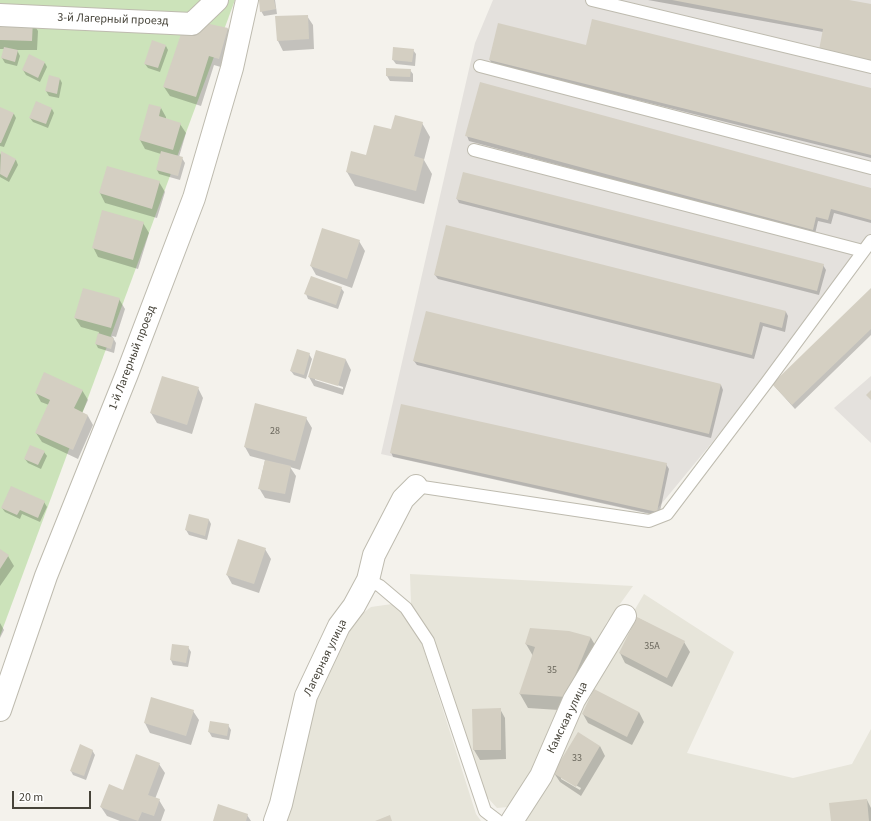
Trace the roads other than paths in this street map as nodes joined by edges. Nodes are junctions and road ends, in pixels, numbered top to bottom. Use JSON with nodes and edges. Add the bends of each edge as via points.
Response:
{"nodes":[{"id":1,"x":217,"y":0,"type":"edge"},
{"id":2,"x":247,"y":0,"type":"edge"},
{"id":3,"x":592,"y":0,"type":"edge"},
{"id":4,"x":72,"y":9,"type":"edge"},
{"id":5,"x":0,"y":16,"type":"edge"},
{"id":6,"x":480,"y":66,"type":"dead end"},
{"id":7,"x":871,"y":67,"type":"edge"},
{"id":8,"x":474,"y":150,"type":"dead end"},
{"id":9,"x":871,"y":168,"type":"edge"},
{"id":10,"x":871,"y":241,"type":"edge"},
{"id":11,"x":863,"y":251,"type":"junction"},
{"id":12,"x":416,"y":486,"type":"joint"},
{"id":13,"x":368,"y":580,"type":"junction"},
{"id":14,"x":625,"y":616,"type":"dead end"},
{"id":15,"x":0,"y":710,"type":"edge"},
{"id":16,"x":275,"y":821,"type":"edge"},
{"id":17,"x":498,"y":821,"type":"edge"},
{"id":18,"x":512,"y":821,"type":"edge"}],
"edges":[{"from":1,"to":4,"type":"street","name":"3-й Лагерный проезд","via":[[192,24]]},
{"from":2,"to":15,"type":"street","name":"1-й Лагерный проезд","via":[[232,68],[194,198],[46,576]]},
{"from":3,"to":7,"type":"lane"},
{"from":4,"to":5,"type":"street","name":"3-й Лагерный проезд"},
{"from":6,"to":9,"type":"lane"},
{"from":8,"to":11,"type":"lane"},
{"from":10,"to":11,"type":"lane"},
{"from":11,"to":12,"type":"lane","via":[[667,514],[649,521]]},
{"from":12,"to":13,"type":"street","name":"Лагерная улица","via":[[403,499],[374,555]]},
{"from":13,"to":16,"type":"street","name":"Лагерная улица","via":[[340,626],[306,696]]},
{"from":13,"to":17,"type":"lane","via":[[380,586],[406,608],[428,641],[485,811]]},
{"from":14,"to":18,"type":"street","name":"Камская улица","via":[[574,700],[541,776]]}]}
